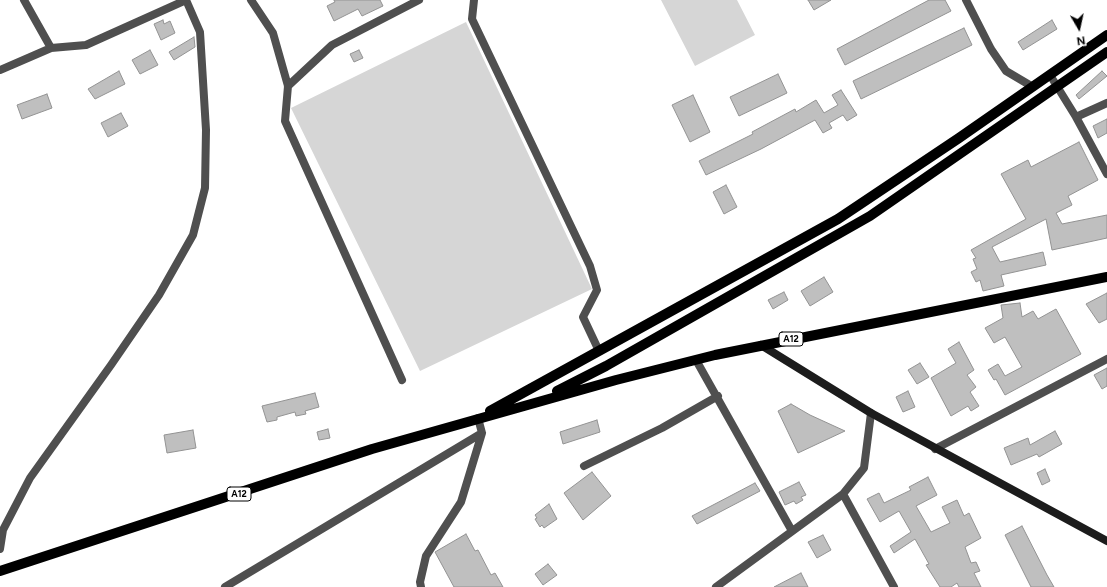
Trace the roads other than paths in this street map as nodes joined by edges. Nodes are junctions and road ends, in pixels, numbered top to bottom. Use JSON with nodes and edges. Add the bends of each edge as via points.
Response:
{"nodes":[{"id":1,"x":24,"y":0,"type":"edge"},
{"id":2,"x":186,"y":0,"type":"edge"},
{"id":3,"x":251,"y":0,"type":"edge"},
{"id":4,"x":420,"y":0,"type":"edge"},
{"id":5,"x":474,"y":0,"type":"edge"},
{"id":6,"x":966,"y":0,"type":"edge"},
{"id":7,"x":1107,"y":35,"type":"edge"},
{"id":8,"x":51,"y":48,"type":"junction"},
{"id":9,"x":1107,"y":52,"type":"edge"},
{"id":10,"x":0,"y":70,"type":"edge"},
{"id":11,"x":1050,"y":75,"type":"junction"},
{"id":12,"x":288,"y":86,"type":"junction"},
{"id":13,"x":1057,"y":86,"type":"junction"},
{"id":14,"x":1033,"y":87,"type":"junction"},
{"id":15,"x":1107,"y":103,"type":"edge"},
{"id":16,"x":1076,"y":117,"type":"junction"},
{"id":17,"x":1107,"y":174,"type":"edge"},
{"id":18,"x":1107,"y":277,"type":"edge"},
{"id":19,"x":761,"y":345,"type":"junction"},
{"id":20,"x":599,"y":351,"type":"junction"},
{"id":21,"x":1107,"y":359,"type":"edge"},
{"id":22,"x":696,"y":360,"type":"junction"},
{"id":23,"x":606,"y":366,"type":"junction"},
{"id":24,"x":402,"y":380,"type":"dead end"},
{"id":25,"x":616,"y":380,"type":"junction"},
{"id":26,"x":718,"y":396,"type":"junction"},
{"id":27,"x":532,"y":403,"type":"junction"},
{"id":28,"x":871,"y":413,"type":"junction"},
{"id":29,"x":478,"y":418,"type":"junction"},
{"id":30,"x":482,"y":433,"type":"junction"},
{"id":31,"x":935,"y":449,"type":"junction"},
{"id":32,"x":584,"y":466,"type":"dead end"},
{"id":33,"x":843,"y":494,"type":"junction"},
{"id":34,"x":792,"y":531,"type":"junction"},
{"id":35,"x":1107,"y":541,"type":"edge"},
{"id":36,"x":0,"y":549,"type":"edge"},
{"id":37,"x":0,"y":571,"type":"edge"},
{"id":38,"x":225,"y":587,"type":"edge"},
{"id":39,"x":421,"y":587,"type":"edge"},
{"id":40,"x":716,"y":587,"type":"edge"},
{"id":41,"x":894,"y":587,"type":"edge"}],
"edges":[{"from":1,"to":8,"type":"street"},
{"from":2,"to":8,"type":"street","via":[[86,45]]},
{"from":2,"to":36,"type":"street","via":[[200,32],[206,130],[205,188],[193,235],[155,301],[30,478],[3,530]]},
{"from":3,"to":12,"type":"street","via":[[273,32]]},
{"from":4,"to":12,"type":"street","via":[[332,45]]},
{"from":5,"to":20,"type":"street","via":[[472,19],[590,266],[597,290],[583,317]]},
{"from":6,"to":14,"type":"street","via":[[991,49],[1006,71]]},
{"from":7,"to":11,"type":"main road"},
{"from":8,"to":10,"type":"street"},
{"from":9,"to":13,"type":"main road"},
{"from":11,"to":13,"type":"street"},
{"from":11,"to":14,"type":"main road"},
{"from":12,"to":24,"type":"street","via":[[285,121]]},
{"from":13,"to":16,"type":"street"},
{"from":13,"to":23,"type":"main road","via":[[870,216]]},
{"from":14,"to":20,"type":"main road","via":[[838,219]]},
{"from":15,"to":16,"type":"street"},
{"from":16,"to":17,"type":"street"},
{"from":18,"to":19,"type":"main road","number":"A12"},
{"from":19,"to":22,"type":"main road","number":"A12"},
{"from":19,"to":28,"type":"street"},
{"from":20,"to":23,"type":"main road"},
{"from":20,"to":29,"type":"main road"},
{"from":21,"to":31,"type":"street"},
{"from":22,"to":25,"type":"main road","number":"A12"},
{"from":22,"to":26,"type":"street"},
{"from":23,"to":25,"type":"main road"},
{"from":23,"to":27,"type":"main road"},
{"from":25,"to":27,"type":"main road","number":"A12"},
{"from":26,"to":32,"type":"street","via":[[662,428]]},
{"from":26,"to":34,"type":"street"},
{"from":27,"to":29,"type":"main road","number":"A12"},
{"from":28,"to":31,"type":"street"},
{"from":28,"to":33,"type":"street","via":[[864,468]]},
{"from":29,"to":30,"type":"street"},
{"from":29,"to":37,"type":"main road","number":"A12","via":[[372,449]]},
{"from":30,"to":38,"type":"street"},
{"from":30,"to":39,"type":"street","via":[[461,502],[426,556]]},
{"from":31,"to":35,"type":"street"},
{"from":33,"to":34,"type":"street"},
{"from":33,"to":41,"type":"street"},
{"from":34,"to":40,"type":"street"}]}
